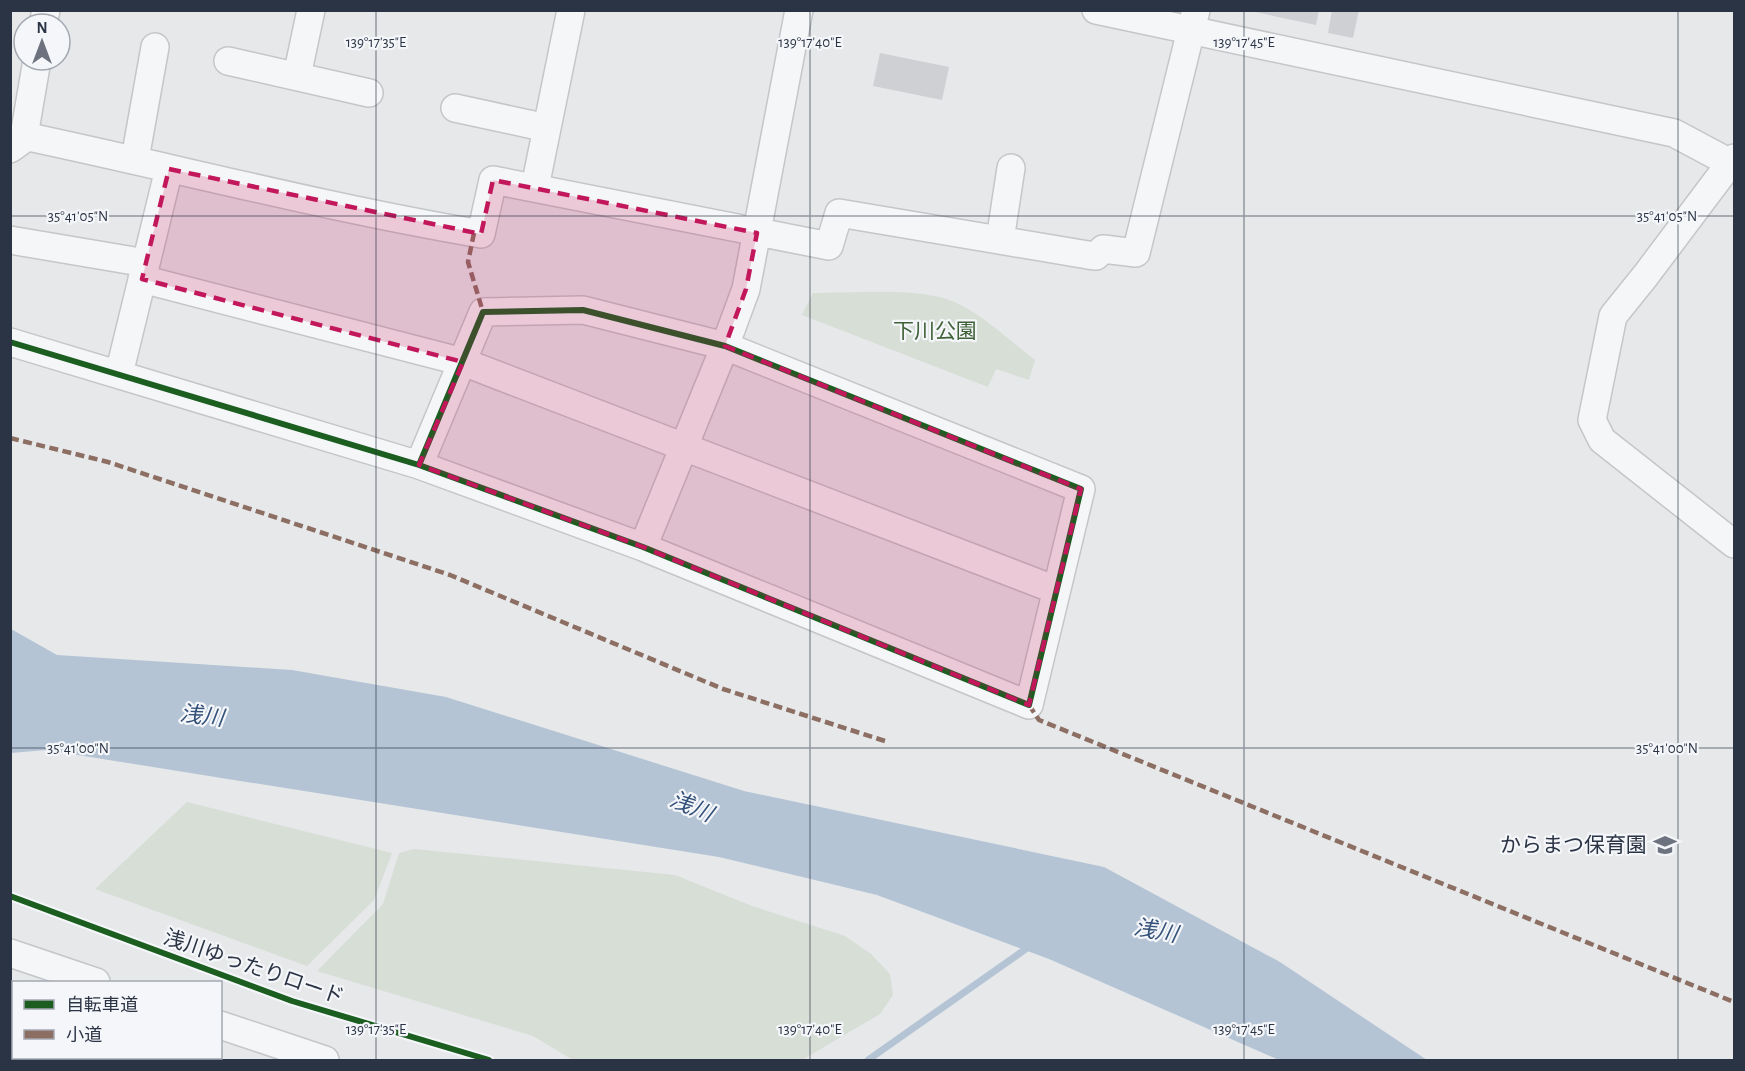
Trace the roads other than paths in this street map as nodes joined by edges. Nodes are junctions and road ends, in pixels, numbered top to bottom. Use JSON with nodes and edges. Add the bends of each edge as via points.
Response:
{"nodes":[{"id":1,"x":311,"y":10,"type":"edge"},
{"id":2,"x":571,"y":10,"type":"edge"},
{"id":3,"x":799,"y":10,"type":"edge"},
{"id":4,"x":1096,"y":10,"type":"edge"},
{"id":5,"x":1193,"y":21,"type":"edge"},
{"id":6,"x":155,"y":47,"type":"dead end"},
{"id":7,"x":228,"y":61,"type":"dead end"},
{"id":8,"x":34,"y":72,"type":"edge"},
{"id":9,"x":297,"y":76,"type":"junction"},
{"id":10,"x":369,"y":93,"type":"dead end"},
{"id":11,"x":455,"y":108,"type":"dead end"},
{"id":12,"x":547,"y":128,"type":"junction"},
{"id":13,"x":17,"y":142,"type":"edge"},
{"id":14,"x":135,"y":159,"type":"junction"},
{"id":15,"x":1733,"y":162,"type":"edge"},
{"id":16,"x":1011,"y":168,"type":"dead end"},
{"id":17,"x":169,"y":169,"type":"junction"},
{"id":18,"x":535,"y":187,"type":"junction"},
{"id":19,"x":757,"y":232,"type":"junction"},
{"id":20,"x":10,"y":240,"type":"edge"},
{"id":21,"x":1000,"y":240,"type":"junction"},
{"id":22,"x":144,"y":271,"type":"junction"},
{"id":23,"x":10,"y":342,"type":"edge"},
{"id":24,"x":725,"y":346,"type":"junction"},
{"id":25,"x":463,"y":362,"type":"junction"},
{"id":26,"x":119,"y":374,"type":"junction"},
{"id":27,"x":685,"y":446,"type":"junction"},
{"id":28,"x":419,"y":465,"type":"junction"},
{"id":29,"x":1734,"y":544,"type":"edge"},
{"id":30,"x":643,"y":547,"type":"junction"},
{"id":31,"x":1056,"y":590,"type":"junction"},
{"id":32,"x":10,"y":953,"type":"edge"},
{"id":33,"x":93,"y":981,"type":"edge"},
{"id":34,"x":222,"y":1026,"type":"edge"},
{"id":35,"x":262,"y":1050,"type":"edge"},
{"id":36,"x":325,"y":1060,"type":"edge"}],
"edges":[{"from":1,"to":9,"type":"street"},
{"from":2,"to":12,"type":"street"},
{"from":3,"to":19,"type":"street"},
{"from":4,"to":5,"type":"street"},
{"from":5,"to":15,"type":"street","via":[[1674,133]]},
{"from":5,"to":21,"type":"street","via":[[1136,253],[1103,249],[1088,255]]},
{"from":6,"to":14,"type":"street"},
{"from":7,"to":9,"type":"street"},
{"from":8,"to":13,"type":"street"},
{"from":9,"to":10,"type":"street"},
{"from":11,"to":12,"type":"street"},
{"from":12,"to":18,"type":"street"},
{"from":13,"to":14,"type":"street"},
{"from":14,"to":17,"type":"street"},
{"from":15,"to":29,"type":"street","via":[[1612,316],[1592,420],[1602,441]]},
{"from":16,"to":21,"type":"street"},
{"from":17,"to":18,"type":"street","via":[[330,206],[481,234],[493,180]]},
{"from":17,"to":22,"type":"street"},
{"from":18,"to":19,"type":"street"},
{"from":19,"to":21,"type":"street","via":[[829,246],[839,213]]},
{"from":19,"to":24,"type":"street","via":[[746,289]]},
{"from":20,"to":22,"type":"street"},
{"from":22,"to":25,"type":"street"},
{"from":22,"to":26,"type":"street"},
{"from":23,"to":26,"type":"street"},
{"from":24,"to":25,"type":"street","via":[[583,309],[483,312]]},
{"from":24,"to":27,"type":"street"},
{"from":24,"to":31,"type":"street","via":[[1081,489]]},
{"from":25,"to":27,"type":"street"},
{"from":25,"to":28,"type":"street"},
{"from":26,"to":28,"type":"street"},
{"from":27,"to":30,"type":"street"},
{"from":27,"to":31,"type":"street"},
{"from":28,"to":30,"type":"street"},
{"from":30,"to":31,"type":"street","via":[[1029,705]]},
{"from":32,"to":33,"type":"street"},
{"from":34,"to":35,"type":"street"},
{"from":35,"to":36,"type":"street"}]}
